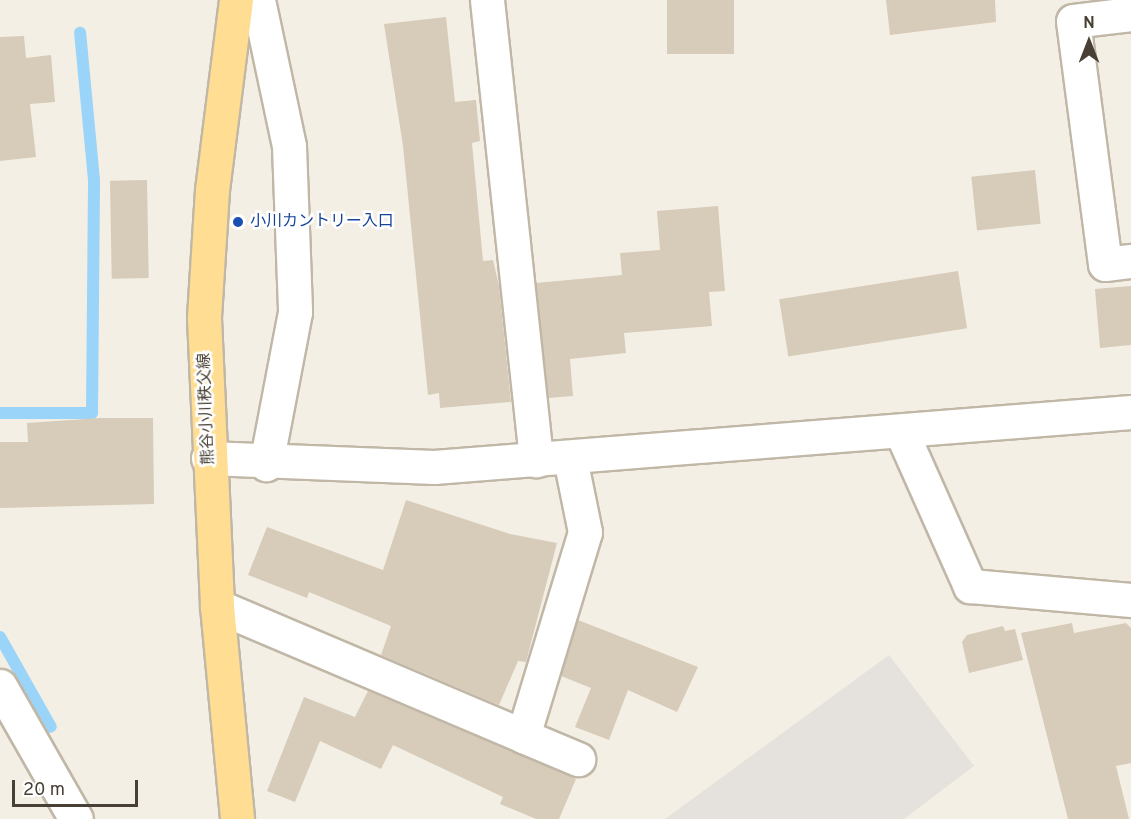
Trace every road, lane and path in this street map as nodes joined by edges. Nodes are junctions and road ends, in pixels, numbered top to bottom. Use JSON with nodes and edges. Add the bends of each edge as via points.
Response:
{"nodes":[{"id":1,"x":236,"y":0,"type":"edge"},
{"id":2,"x":258,"y":0,"type":"edge"},
{"id":3,"x":487,"y":0,"type":"edge"},
{"id":4,"x":1131,"y":14,"type":"edge"},
{"id":5,"x":1131,"y":261,"type":"edge"},
{"id":6,"x":1131,"y":412,"type":"edge"},
{"id":7,"x":902,"y":431,"type":"junction"},
{"id":8,"x":208,"y":458,"type":"junction"},
{"id":9,"x":570,"y":458,"type":"junction"},
{"id":10,"x":536,"y":460,"type":"junction"},
{"id":11,"x":266,"y":464,"type":"junction"},
{"id":12,"x":1131,"y":600,"type":"edge"},
{"id":13,"x":217,"y":606,"type":"junction"},
{"id":14,"x":0,"y":686,"type":"edge"},
{"id":15,"x":523,"y":736,"type":"junction"},
{"id":16,"x":578,"y":759,"type":"dead end"},
{"id":17,"x":76,"y":819,"type":"edge"},
{"id":18,"x":237,"y":819,"type":"edge"}],
"edges":[{"from":1,"to":8,"type":"main road","name":"熊谷小川秩父線","via":[[212,190],[204,318]]},
{"from":2,"to":11,"type":"street","via":[[289,146],[296,312]]},
{"from":3,"to":10,"type":"street"},
{"from":4,"to":5,"type":"street","via":[[1073,21],[1105,264]]},
{"from":6,"to":7,"type":"street"},
{"from":7,"to":9,"type":"street"},
{"from":7,"to":12,"type":"street","via":[[970,586]]},
{"from":8,"to":11,"type":"street"},
{"from":8,"to":13,"type":"main road","name":"熊谷小川秩父線"},
{"from":9,"to":10,"type":"street"},
{"from":9,"to":15,"type":"street","via":[[585,532]]},
{"from":10,"to":11,"type":"street","via":[[434,466]]},
{"from":13,"to":15,"type":"street"},
{"from":13,"to":18,"type":"main road","name":"熊谷小川秩父線"},
{"from":14,"to":17,"type":"street"},
{"from":15,"to":16,"type":"street"}]}
